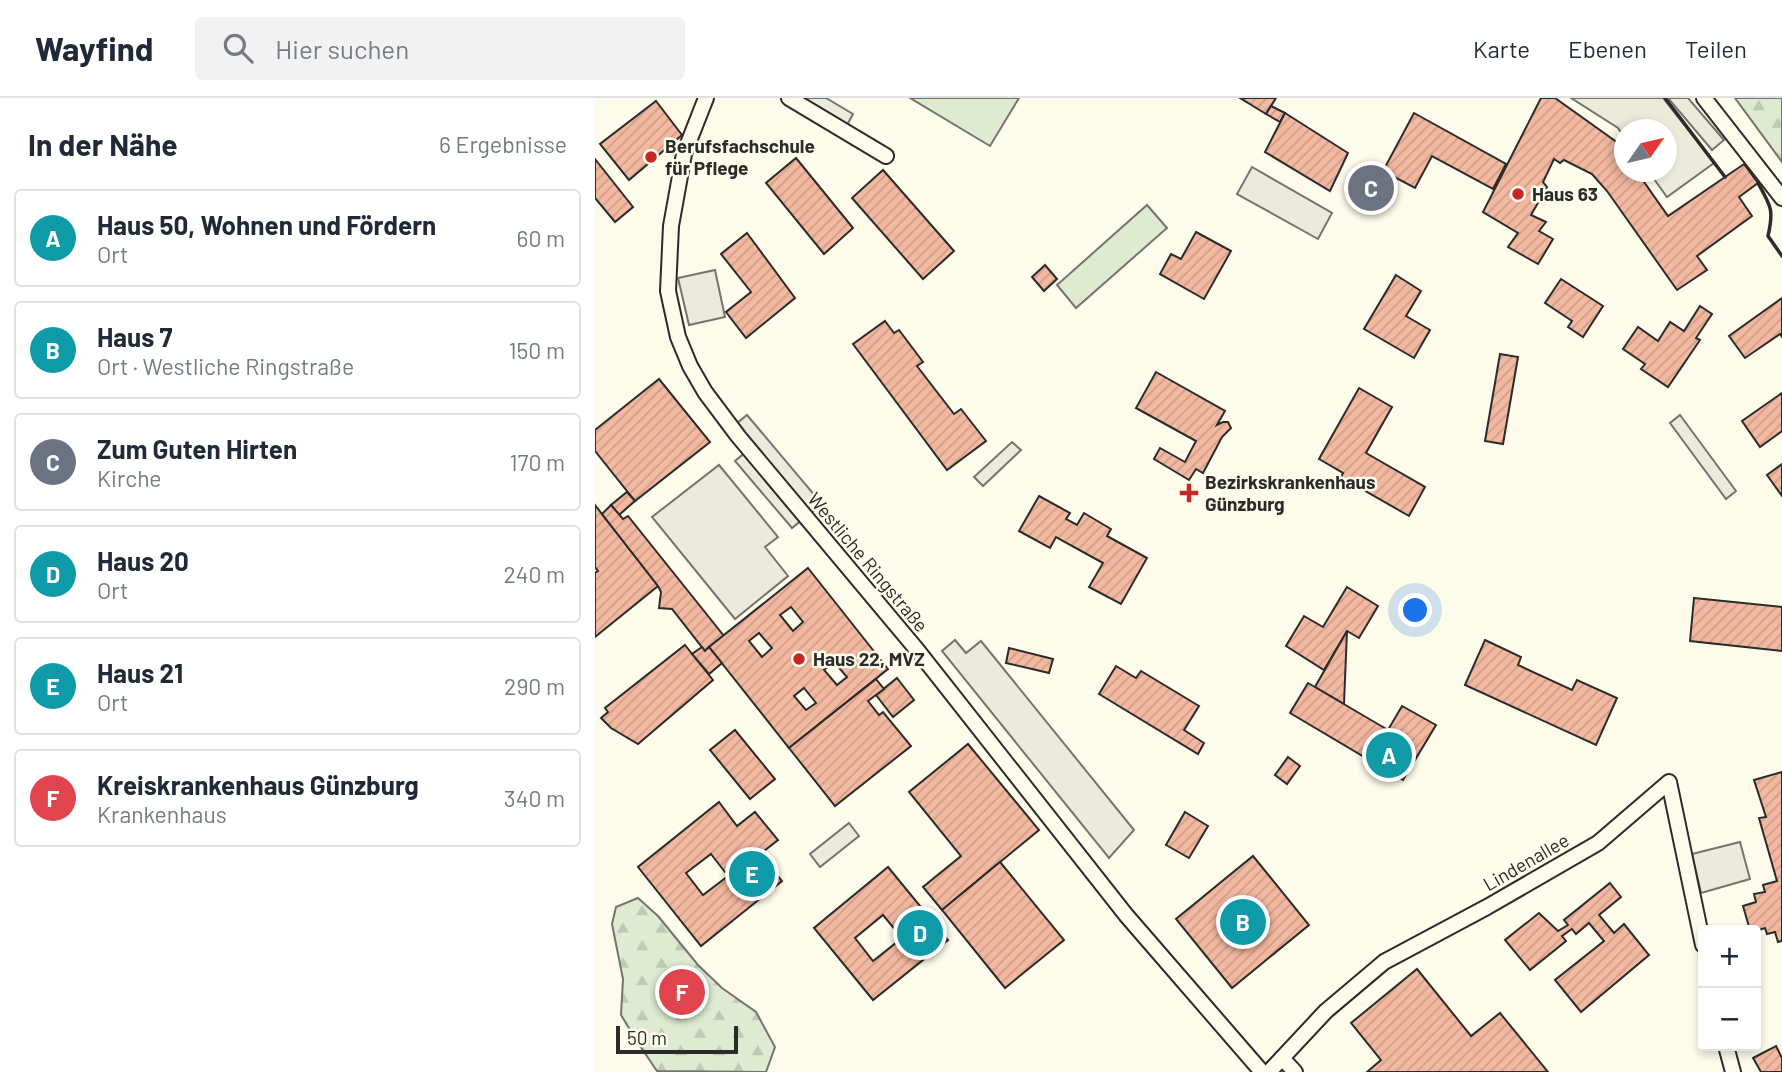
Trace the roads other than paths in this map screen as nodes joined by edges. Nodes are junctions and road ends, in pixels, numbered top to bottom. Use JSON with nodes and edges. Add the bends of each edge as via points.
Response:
{"nodes":[{"id":1,"x":705,"y":98,"type":"edge"},
{"id":2,"x":789,"y":98,"type":"edge"},
{"id":3,"x":1704,"y":98,"type":"edge"},
{"id":4,"x":885,"y":156,"type":"dead end"},
{"id":5,"x":1782,"y":198,"type":"edge"},
{"id":6,"x":1699,"y":925,"type":"edge"},
{"id":7,"x":1727,"y":1051,"type":"edge"},
{"id":8,"x":1282,"y":1058,"type":"junction"},
{"id":9,"x":1262,"y":1072,"type":"edge"},
{"id":10,"x":1269,"y":1072,"type":"edge"},
{"id":11,"x":1295,"y":1072,"type":"edge"},
{"id":12,"x":1733,"y":1072,"type":"edge"}],
"edges":[{"from":1,"to":9,"type":"street","name":"Westliche Ringstraße","via":[[684,155],[671,226],[668,291],[678,337],[705,393],[1126,915]]},
{"from":2,"to":4,"type":"street"},
{"from":3,"to":5,"type":"street"},
{"from":6,"to":8,"type":"street","name":"Lindenallee","via":[[1669,782],[1598,843],[1384,962],[1326,1011]]},
{"from":7,"to":12,"type":"street"},
{"from":8,"to":10,"type":"street","name":"Lindenallee"},
{"from":8,"to":11,"type":"street"}]}
